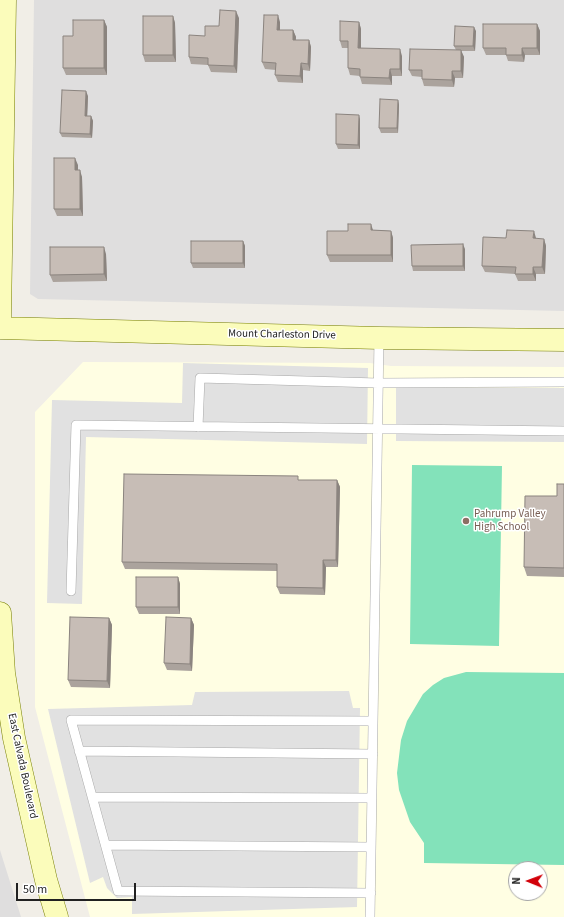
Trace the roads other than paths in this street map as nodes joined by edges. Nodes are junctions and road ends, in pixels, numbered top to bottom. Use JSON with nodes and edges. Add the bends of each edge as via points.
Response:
{"nodes":[{"id":1,"x":6,"y":0,"type":"edge"},
{"id":2,"x":0,"y":317,"type":"edge"},
{"id":3,"x":0,"y":328,"type":"edge"},
{"id":4,"x":379,"y":338,"type":"junction"},
{"id":5,"x":564,"y":340,"type":"edge"},
{"id":6,"x":564,"y":382,"type":"edge"},
{"id":7,"x":378,"y":383,"type":"junction"},
{"id":8,"x":198,"y":427,"type":"junction"},
{"id":9,"x":378,"y":429,"type":"junction"},
{"id":10,"x":564,"y":431,"type":"edge"},
{"id":11,"x":71,"y":591,"type":"dead end"},
{"id":12,"x":0,"y":613,"type":"edge"},
{"id":13,"x":373,"y":721,"type":"junction"},
{"id":14,"x":80,"y":751,"type":"junction"},
{"id":15,"x":373,"y":754,"type":"junction"},
{"id":16,"x":92,"y":797,"type":"junction"},
{"id":17,"x":372,"y":798,"type":"junction"},
{"id":18,"x":106,"y":845,"type":"junction"},
{"id":19,"x":372,"y":847,"type":"junction"},
{"id":20,"x":371,"y":893,"type":"junction"},
{"id":21,"x":57,"y":917,"type":"edge"},
{"id":22,"x":370,"y":917,"type":"edge"}],
"edges":[{"from":1,"to":2,"type":"main road"},
{"from":3,"to":4,"type":"main road","name":"Mount Charleston Drive"},
{"from":4,"to":5,"type":"main road","name":"Mount Charleston Drive"},
{"from":4,"to":7,"type":"lane"},
{"from":6,"to":7,"type":"lane"},
{"from":7,"to":8,"type":"lane","via":[[200,378]]},
{"from":7,"to":9,"type":"lane"},
{"from":8,"to":9,"type":"lane"},
{"from":8,"to":11,"type":"lane","via":[[76,425]]},
{"from":9,"to":10,"type":"lane"},
{"from":9,"to":13,"type":"lane"},
{"from":12,"to":21,"type":"main road","name":"East Calvada Boulevard","via":[[4,673],[14,738],[46,880]]},
{"from":13,"to":14,"type":"lane","via":[[71,720]]},
{"from":13,"to":15,"type":"lane"},
{"from":14,"to":15,"type":"lane"},
{"from":14,"to":16,"type":"lane"},
{"from":15,"to":17,"type":"lane"},
{"from":16,"to":17,"type":"lane"},
{"from":16,"to":18,"type":"lane"},
{"from":17,"to":19,"type":"lane"},
{"from":18,"to":19,"type":"lane"},
{"from":18,"to":20,"type":"lane","via":[[118,891]]},
{"from":19,"to":20,"type":"lane"},
{"from":20,"to":22,"type":"lane"}]}
